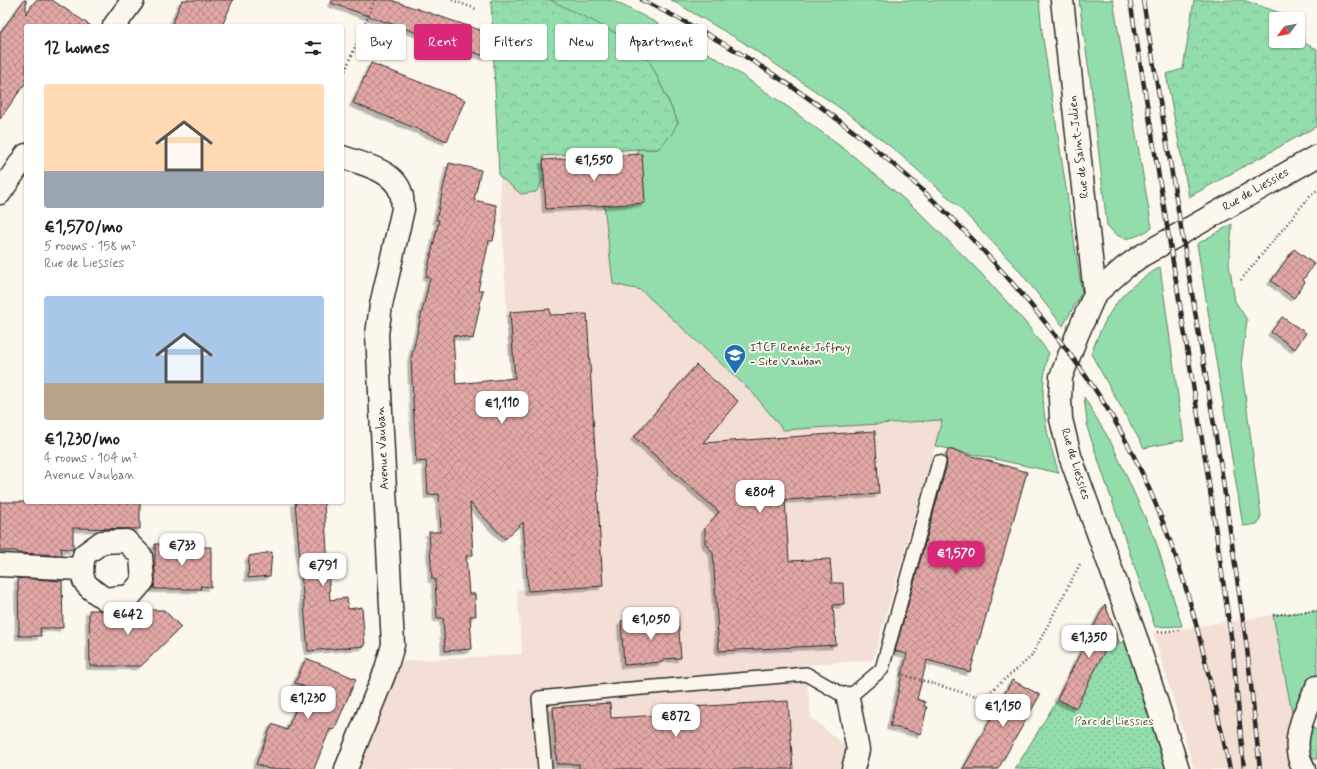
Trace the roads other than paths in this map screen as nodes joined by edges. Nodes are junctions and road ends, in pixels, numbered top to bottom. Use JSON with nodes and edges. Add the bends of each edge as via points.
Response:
{"nodes":[{"id":1,"x":133,"y":0,"type":"edge"},
{"id":2,"x":1062,"y":0,"type":"edge"},
{"id":3,"x":115,"y":24,"type":"edge"},
{"id":4,"x":1317,"y":156,"type":"edge"},
{"id":5,"x":24,"y":158,"type":"edge"},
{"id":6,"x":344,"y":158,"type":"edge"},
{"id":7,"x":0,"y":193,"type":"edge"},
{"id":8,"x":1095,"y":294,"type":"junction"},
{"id":9,"x":939,"y":462,"type":"dead end"},
{"id":10,"x":0,"y":565,"type":"edge"},
{"id":11,"x":82,"y":569,"type":"dead end"},
{"id":12,"x":1317,"y":687,"type":"edge"},
{"id":13,"x":848,"y":698,"type":"junction"},
{"id":14,"x":346,"y":769,"type":"edge"},
{"id":15,"x":545,"y":769,"type":"edge"},
{"id":16,"x":854,"y":769,"type":"edge"},
{"id":17,"x":1178,"y":769,"type":"edge"},
{"id":18,"x":1304,"y":769,"type":"edge"}],
"edges":[{"from":1,"to":3,"type":"street"},
{"from":2,"to":8,"type":"street","name":"Rue de Saint-Julien"},
{"from":4,"to":8,"type":"street","name":"Rue de Liessies","via":[[1141,256]]},
{"from":5,"to":7,"type":"street"},
{"from":6,"to":14,"type":"street","name":"Avenue Vauban","via":[[380,170],[394,181],[401,193],[403,209],[377,334],[393,645],[385,672]]},
{"from":8,"to":17,"type":"street","name":"Rue de Liessies","via":[[1061,376],[1062,419],[1070,456],[1135,635]]},
{"from":9,"to":13,"type":"lane","via":[[882,669]]},
{"from":10,"to":11,"type":"street"},
{"from":12,"to":18,"type":"street","via":[[1302,722],[1298,743],[1299,758]]},
{"from":13,"to":15,"type":"lane","via":[[806,674],[539,698]]},
{"from":13,"to":16,"type":"street","via":[[858,750]]}]}
